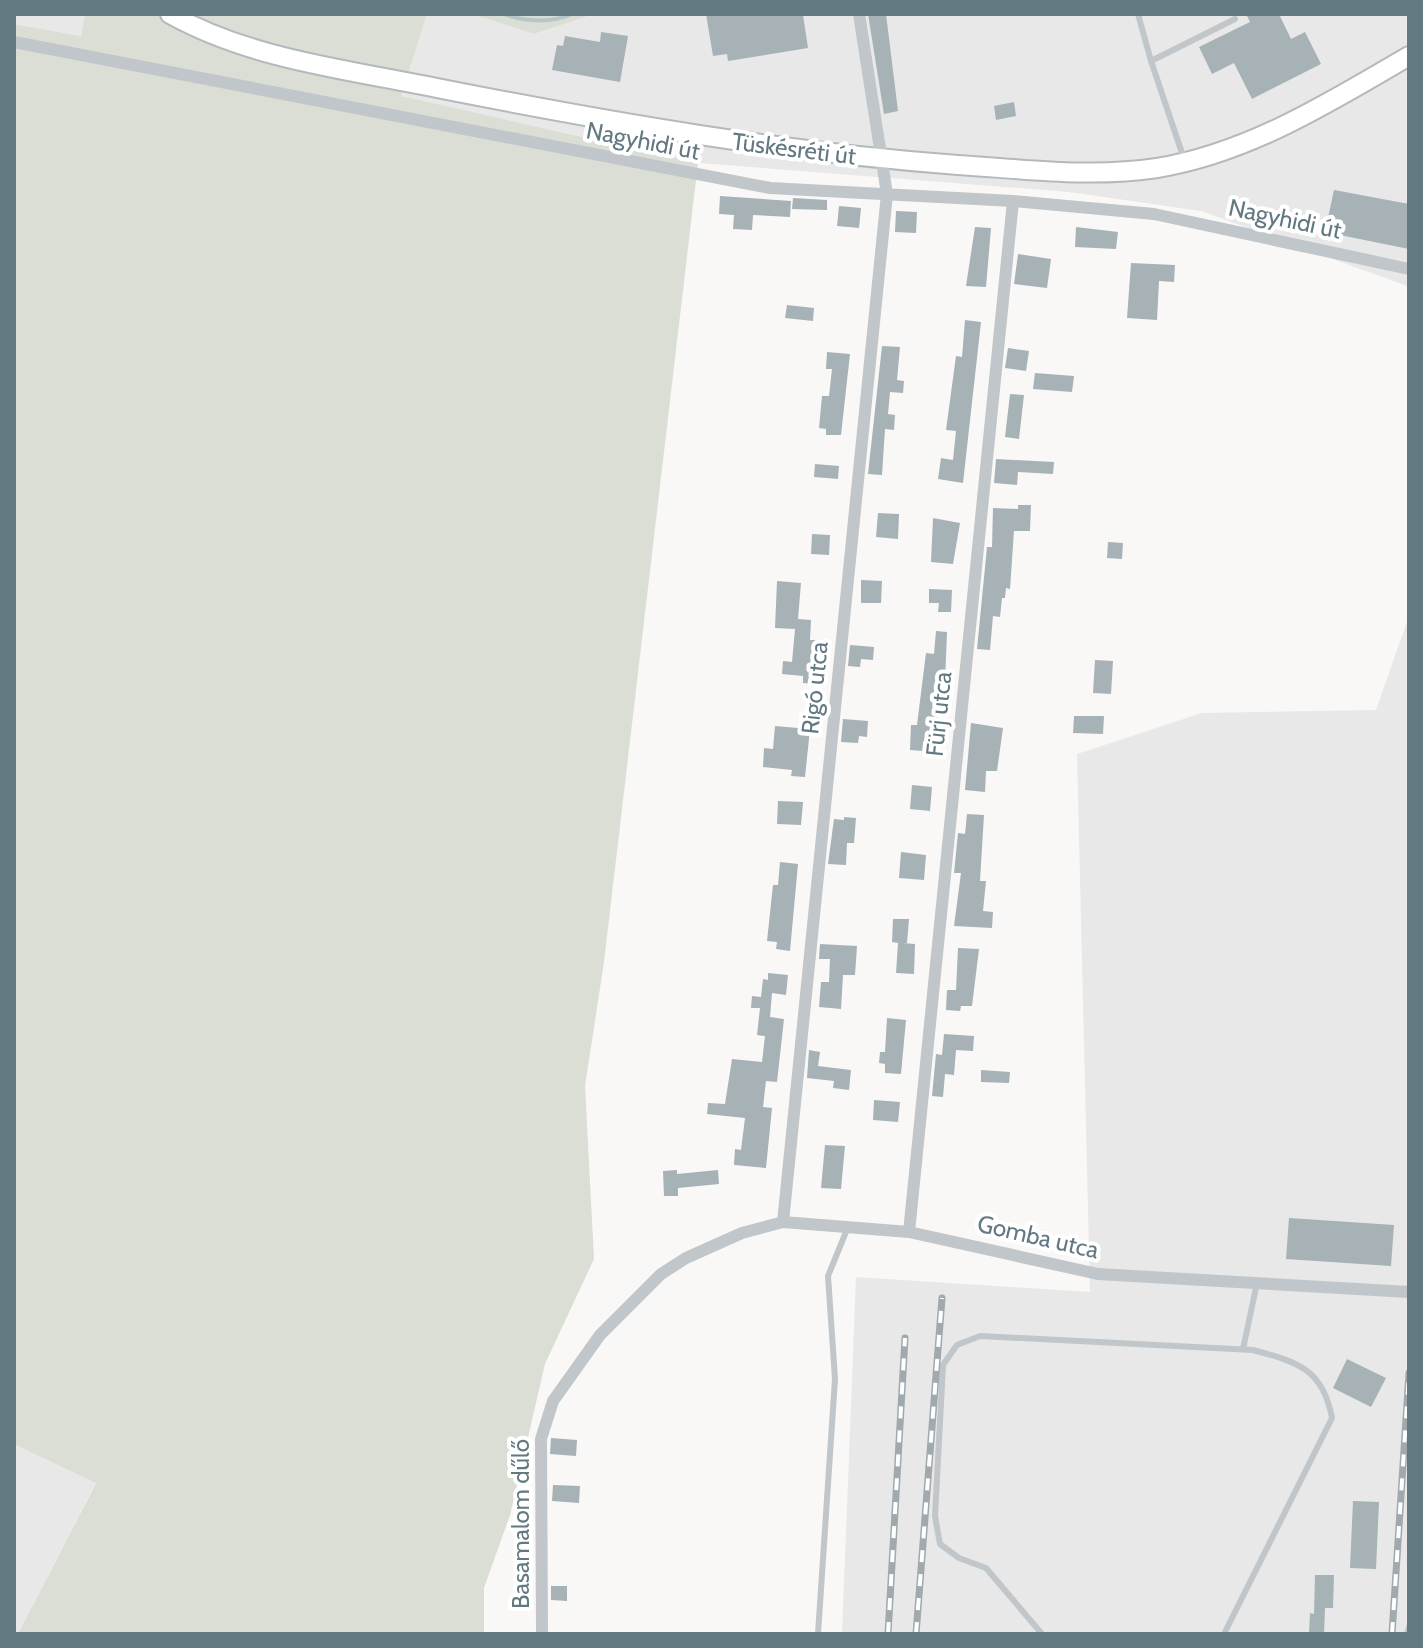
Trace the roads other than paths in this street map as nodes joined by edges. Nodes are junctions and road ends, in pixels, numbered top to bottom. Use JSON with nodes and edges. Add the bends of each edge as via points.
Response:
{"nodes":[{"id":1,"x":170,"y":14,"type":"edge"},
{"id":2,"x":859,"y":14,"type":"edge"},
{"id":3,"x":1138,"y":14,"type":"edge"},
{"id":4,"x":1235,"y":19,"type":"dead end"},
{"id":5,"x":14,"y":42,"type":"edge"},
{"id":6,"x":1409,"y":56,"type":"edge"},
{"id":7,"x":1151,"y":61,"type":"junction"},
{"id":8,"x":881,"y":159,"type":"junction"},
{"id":9,"x":1185,"y":163,"type":"junction"},
{"id":10,"x":887,"y":194,"type":"junction"},
{"id":11,"x":1013,"y":201,"type":"junction"},
{"id":12,"x":1409,"y":269,"type":"edge"},
{"id":13,"x":783,"y":1222,"type":"junction"},
{"id":14,"x":848,"y":1227,"type":"junction"},
{"id":15,"x":909,"y":1232,"type":"junction"},
{"id":16,"x":711,"y":1246,"type":"joint"},
{"id":17,"x":1257,"y":1283,"type":"junction"},
{"id":18,"x":1409,"y":1292,"type":"edge"},
{"id":19,"x":1243,"y":1349,"type":"junction"},
{"id":20,"x":1409,"y":1627,"type":"edge"},
{"id":21,"x":542,"y":1634,"type":"edge"},
{"id":22,"x":818,"y":1634,"type":"edge"},
{"id":23,"x":1042,"y":1634,"type":"edge"},
{"id":24,"x":1224,"y":1634,"type":"edge"},
{"id":25,"x":1407,"y":1634,"type":"edge"}],
"edges":[{"from":1,"to":8,"type":"street","name":"Tüskésréti út","via":[[269,54],[658,131]]},
{"from":2,"to":8,"type":"street","name":"Rigó utca"},
{"from":3,"to":7,"type":"lane"},
{"from":4,"to":7,"type":"lane"},
{"from":5,"to":10,"type":"street","name":"Nagyhidi út","via":[[770,188]]},
{"from":6,"to":9,"type":"street","name":"Tüskésréti út","via":[[1241,145]]},
{"from":7,"to":9,"type":"lane"},
{"from":8,"to":9,"type":"street","name":"Tüskésréti út","via":[[1097,173]]},
{"from":8,"to":10,"type":"street","name":"Rigó utca"},
{"from":10,"to":11,"type":"street","name":"Nagyhidi út"},
{"from":10,"to":13,"type":"street","name":"Rigó utca"},
{"from":11,"to":12,"type":"street","name":"Nagyhidi út","via":[[1154,214]]},
{"from":11,"to":15,"type":"street","name":"Fürj utca"},
{"from":13,"to":14,"type":"street","name":"Gomba utca"},
{"from":13,"to":16,"type":"street","name":"Gomba utca"},
{"from":14,"to":15,"type":"street","name":"Gomba utca"},
{"from":14,"to":22,"type":"lane","via":[[828,1276],[835,1379]]},
{"from":15,"to":17,"type":"street","name":"Gomba utca","via":[[1074,1271]]},
{"from":16,"to":21,"type":"street","name":"Basamalom dűlő","via":[[661,1274],[600,1335],[545,1418]]},
{"from":17,"to":18,"type":"street","name":"Gomba utca"},
{"from":17,"to":19,"type":"lane"},
{"from":19,"to":23,"type":"lane","via":[[980,1336],[957,1345],[943,1365],[935,1516],[940,1544],[986,1568]]},
{"from":19,"to":24,"type":"lane","via":[[1290,1359],[1313,1373],[1329,1398],[1332,1418]]},
{"from":20,"to":25,"type":"lane"}]}
